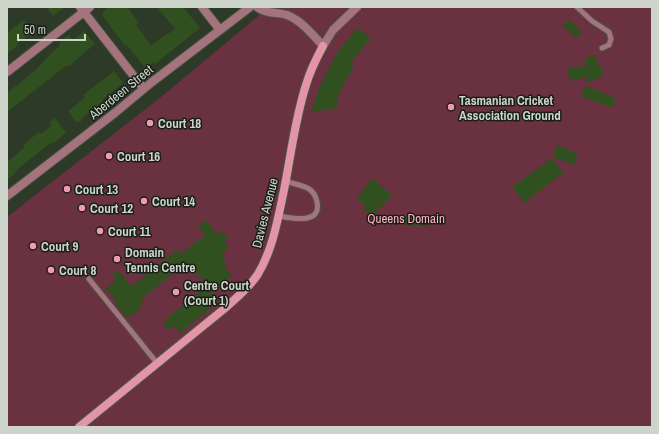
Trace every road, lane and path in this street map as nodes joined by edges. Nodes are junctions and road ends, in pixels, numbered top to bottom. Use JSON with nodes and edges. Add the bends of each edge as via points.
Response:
{"nodes":[{"id":1,"x":202,"y":7,"type":"edge"},
{"id":2,"x":250,"y":7,"type":"edge"},
{"id":3,"x":257,"y":7,"type":"edge"},
{"id":4,"x":357,"y":7,"type":"edge"},
{"id":5,"x":577,"y":7,"type":"edge"},
{"id":6,"x":85,"y":8,"type":"edge"},
{"id":7,"x":220,"y":30,"type":"junction"},
{"id":8,"x":323,"y":46,"type":"junction"},
{"id":9,"x":602,"y":48,"type":"dead end"},
{"id":10,"x":7,"y":72,"type":"edge"},
{"id":11,"x":143,"y":88,"type":"junction"},
{"id":12,"x":286,"y":181,"type":"junction"},
{"id":13,"x":7,"y":196,"type":"edge"},
{"id":14,"x":278,"y":216,"type":"junction"},
{"id":15,"x":89,"y":279,"type":"dead end"},
{"id":16,"x":157,"y":363,"type":"junction"},
{"id":17,"x":79,"y":427,"type":"edge"}],
"edges":[{"from":1,"to":7,"type":"street"},
{"from":2,"to":7,"type":"street","name":"Aberdeen Street"},
{"from":3,"to":8,"type":"street","via":[[266,12],[289,16],[299,22]]},
{"from":4,"to":8,"type":"street","via":[[333,30]]},
{"from":5,"to":9,"type":"lane","via":[[609,32],[609,44]]},
{"from":6,"to":10,"type":"street"},
{"from":6,"to":11,"type":"street"},
{"from":7,"to":11,"type":"street","name":"Aberdeen Street"},
{"from":8,"to":12,"type":"street","name":"Davies Avenue","via":[[305,86]]},
{"from":11,"to":13,"type":"street","name":"Aberdeen Street","via":[[116,112]]},
{"from":12,"to":14,"type":"street","name":"Davies Avenue"},
{"from":12,"to":14,"type":"lane","via":[[313,192],[318,208],[314,214],[303,219]]},
{"from":14,"to":16,"type":"street","name":"Davies Avenue","via":[[274,236],[263,265],[249,285],[218,314]]},
{"from":15,"to":16,"type":"lane"},
{"from":16,"to":17,"type":"street","name":"Davies Avenue"}]}
